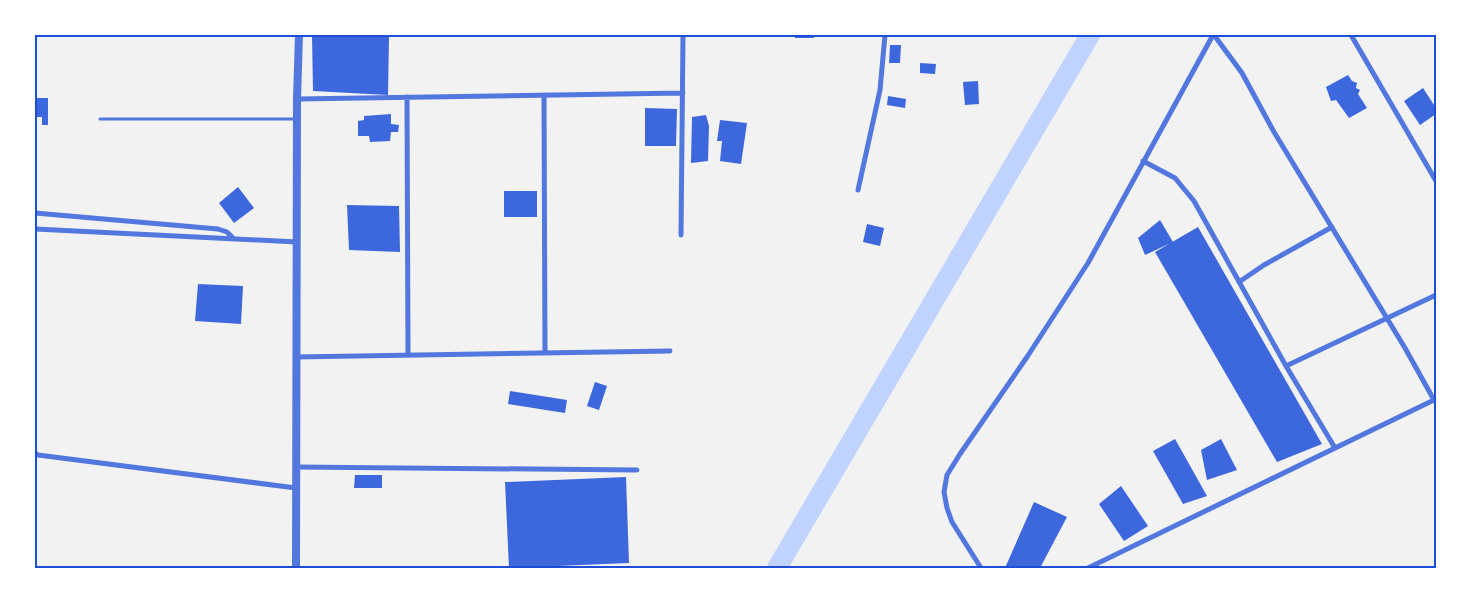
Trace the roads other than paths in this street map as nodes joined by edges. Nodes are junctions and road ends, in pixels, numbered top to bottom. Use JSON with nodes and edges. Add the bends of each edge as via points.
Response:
{"nodes":[{"id":1,"x":300,"y":35,"type":"edge"},
{"id":2,"x":683,"y":35,"type":"edge"},
{"id":3,"x":885,"y":35,"type":"edge"},
{"id":4,"x":1213,"y":35,"type":"edge"},
{"id":5,"x":1352,"y":35,"type":"edge"},
{"id":6,"x":683,"y":94,"type":"junction"},
{"id":7,"x":544,"y":95,"type":"junction"},
{"id":8,"x":407,"y":97,"type":"junction"},
{"id":9,"x":297,"y":99,"type":"junction"},
{"id":10,"x":100,"y":119,"type":"dead end"},
{"id":11,"x":297,"y":119,"type":"junction"},
{"id":12,"x":1143,"y":162,"type":"junction"},
{"id":13,"x":1436,"y":181,"type":"edge"},
{"id":14,"x":858,"y":190,"type":"dead end"},
{"id":15,"x":35,"y":213,"type":"edge"},
{"id":16,"x":1332,"y":227,"type":"junction"},
{"id":17,"x":35,"y":229,"type":"edge"},
{"id":18,"x":681,"y":235,"type":"dead end"},
{"id":19,"x":234,"y":239,"type":"junction"},
{"id":20,"x":297,"y":242,"type":"junction"},
{"id":21,"x":1239,"y":282,"type":"junction"},
{"id":22,"x":1436,"y":295,"type":"edge"},
{"id":23,"x":1386,"y":318,"type":"junction"},
{"id":24,"x":670,"y":351,"type":"dead end"},
{"id":25,"x":545,"y":353,"type":"junction"},
{"id":26,"x":408,"y":356,"type":"junction"},
{"id":27,"x":296,"y":358,"type":"junction"},
{"id":28,"x":1286,"y":366,"type":"junction"},
{"id":29,"x":1435,"y":399,"type":"edge"},
{"id":30,"x":1335,"y":448,"type":"junction"},
{"id":31,"x":35,"y":453,"type":"edge"},
{"id":32,"x":296,"y":467,"type":"junction"},
{"id":33,"x":637,"y":470,"type":"dead end"},
{"id":34,"x":296,"y":488,"type":"junction"},
{"id":35,"x":296,"y":568,"type":"edge"},
{"id":36,"x":981,"y":568,"type":"edge"},
{"id":37,"x":1088,"y":568,"type":"edge"}],
"edges":[{"from":1,"to":9,"type":"street"},
{"from":2,"to":6,"type":"street"},
{"from":3,"to":14,"type":"street","via":[[880,90]]},
{"from":4,"to":12,"type":"street"},
{"from":4,"to":16,"type":"street","via":[[1242,73]]},
{"from":5,"to":13,"type":"street"},
{"from":6,"to":7,"type":"street"},
{"from":6,"to":18,"type":"street"},
{"from":7,"to":8,"type":"street"},
{"from":7,"to":25,"type":"street"},
{"from":8,"to":9,"type":"street"},
{"from":8,"to":26,"type":"street"},
{"from":9,"to":11,"type":"street"},
{"from":10,"to":11,"type":"lane"},
{"from":11,"to":20,"type":"street"},
{"from":12,"to":21,"type":"street","via":[[1182,185]]},
{"from":12,"to":36,"type":"street","via":[[1088,263],[947,475],[944,492],[952,522]]},
{"from":15,"to":19,"type":"street","via":[[218,229]]},
{"from":16,"to":21,"type":"street"},
{"from":16,"to":23,"type":"street"},
{"from":17,"to":19,"type":"street"},
{"from":19,"to":20,"type":"street"},
{"from":20,"to":27,"type":"street"},
{"from":21,"to":28,"type":"street"},
{"from":22,"to":23,"type":"street"},
{"from":23,"to":28,"type":"street"},
{"from":23,"to":29,"type":"street"},
{"from":24,"to":25,"type":"street"},
{"from":25,"to":26,"type":"street"},
{"from":26,"to":27,"type":"street"},
{"from":27,"to":32,"type":"street"},
{"from":28,"to":30,"type":"street"},
{"from":29,"to":30,"type":"street"},
{"from":30,"to":37,"type":"street"},
{"from":31,"to":34,"type":"street"},
{"from":32,"to":33,"type":"street"},
{"from":32,"to":34,"type":"street"},
{"from":34,"to":35,"type":"street"}]}
